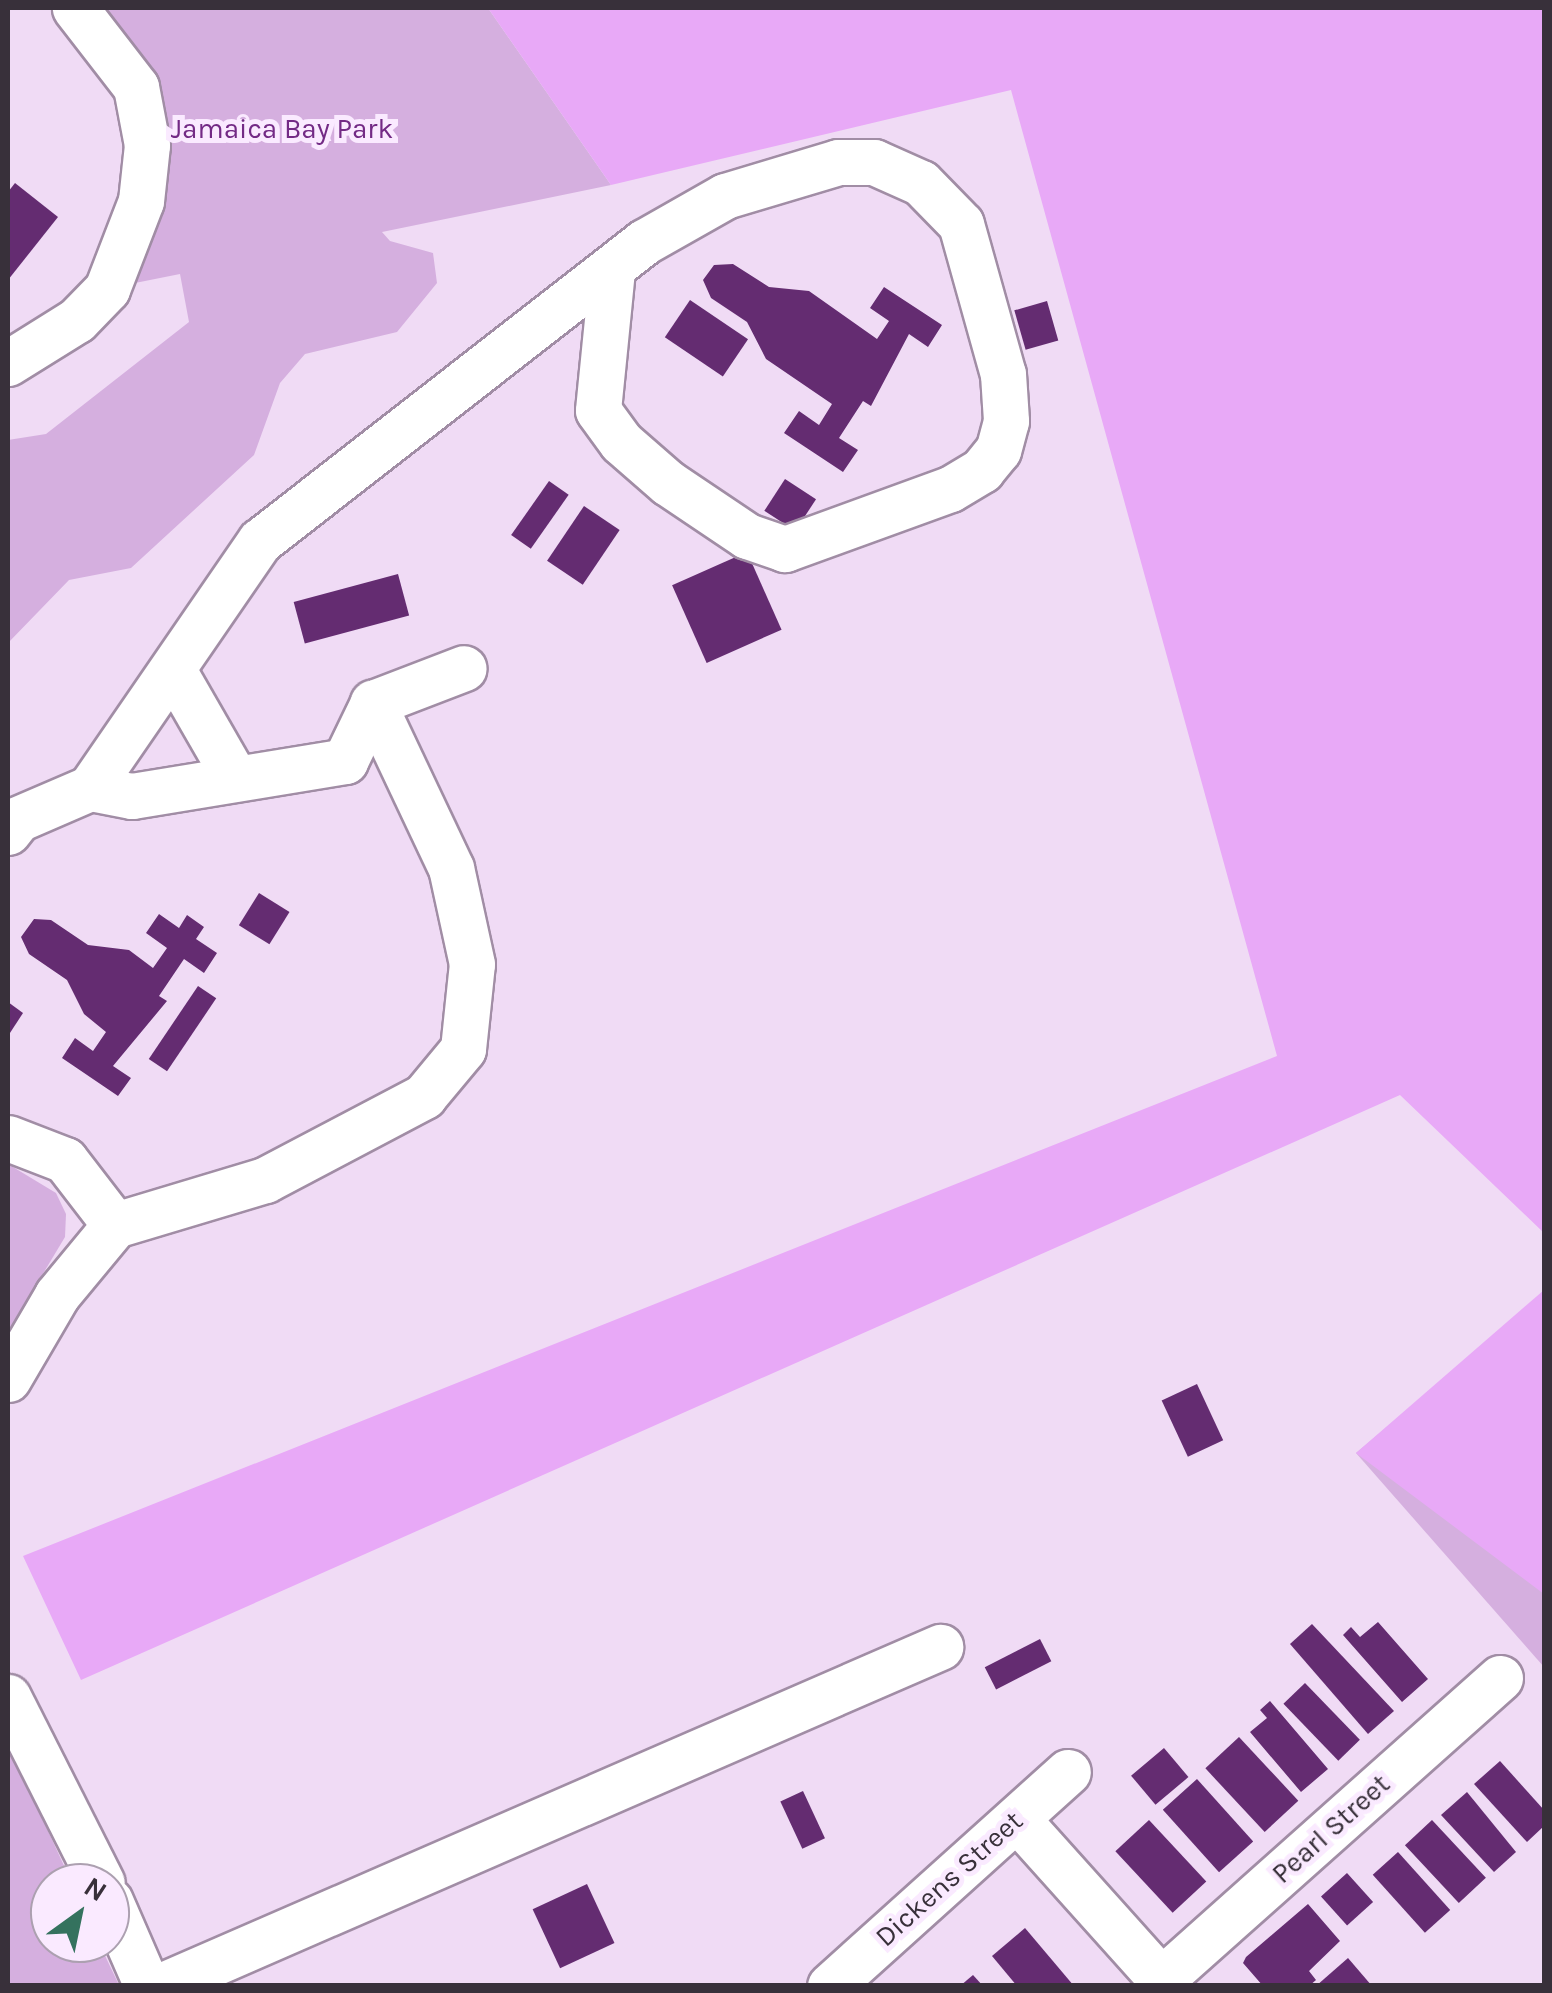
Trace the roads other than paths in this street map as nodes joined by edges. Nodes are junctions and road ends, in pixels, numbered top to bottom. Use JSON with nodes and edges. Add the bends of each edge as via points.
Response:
{"nodes":[{"id":1,"x":75,"y":8,"type":"edge"},
{"id":2,"x":612,"y":269,"type":"junction"},
{"id":3,"x":8,"y":364,"type":"edge"},
{"id":4,"x":464,"y":668,"type":"dead end"},
{"id":5,"x":173,"y":670,"type":"junction"},
{"id":6,"x":373,"y":703,"type":"junction"},
{"id":7,"x":236,"y":778,"type":"junction"},
{"id":8,"x":90,"y":788,"type":"junction"},
{"id":9,"x":8,"y":832,"type":"edge"},
{"id":10,"x":8,"y":1138,"type":"edge"},
{"id":11,"x":115,"y":1225,"type":"junction"},
{"id":12,"x":8,"y":1379,"type":"edge"},
{"id":13,"x":940,"y":1647,"type":"dead end"},
{"id":14,"x":1500,"y":1678,"type":"dead end"},
{"id":15,"x":8,"y":1697,"type":"edge"},
{"id":16,"x":1068,"y":1772,"type":"dead end"},
{"id":17,"x":1017,"y":1819,"type":"junction"},
{"id":18,"x":92,"y":1863,"type":"edge"},
{"id":19,"x":130,"y":1948,"type":"edge"},
{"id":20,"x":1164,"y":1983,"type":"edge"},
{"id":21,"x":146,"y":1986,"type":"edge"},
{"id":22,"x":161,"y":1986,"type":"edge"},
{"id":23,"x":830,"y":1986,"type":"edge"}],
"edges":[{"from":1,"to":3,"type":"street","via":[[136,88],[145,131],[141,201],[107,288],[78,320]]},
{"from":2,"to":2,"type":"street","via":[[725,196],[838,162],[874,162],[921,183],[962,224],[1003,374],[1006,421],[998,450],[982,470],[950,489],[784,550],[748,536],[668,484],[621,442],[598,410]]},
{"from":2,"to":5,"type":"street","via":[[260,541]]},
{"from":4,"to":6,"type":"street"},
{"from":5,"to":7,"type":"street"},
{"from":5,"to":8,"type":"street"},
{"from":6,"to":7,"type":"street","via":[[345,761]]},
{"from":6,"to":11,"type":"street","via":[[451,868],[472,964],[463,1049],[424,1096],[265,1180]]},
{"from":7,"to":8,"type":"street","via":[[132,796]]},
{"from":8,"to":9,"type":"street","via":[[18,819]]},
{"from":10,"to":11,"type":"street","via":[[64,1160]]},
{"from":11,"to":12,"type":"street","via":[[57,1294]]},
{"from":13,"to":22,"type":"street"},
{"from":14,"to":20,"type":"street","name":"Pearl Street"},
{"from":15,"to":18,"type":"street"},
{"from":16,"to":17,"type":"street","name":"Dickens Street"},
{"from":17,"to":20,"type":"street"},
{"from":17,"to":23,"type":"street","name":"Dickens Street"},
{"from":19,"to":21,"type":"street"}]}
